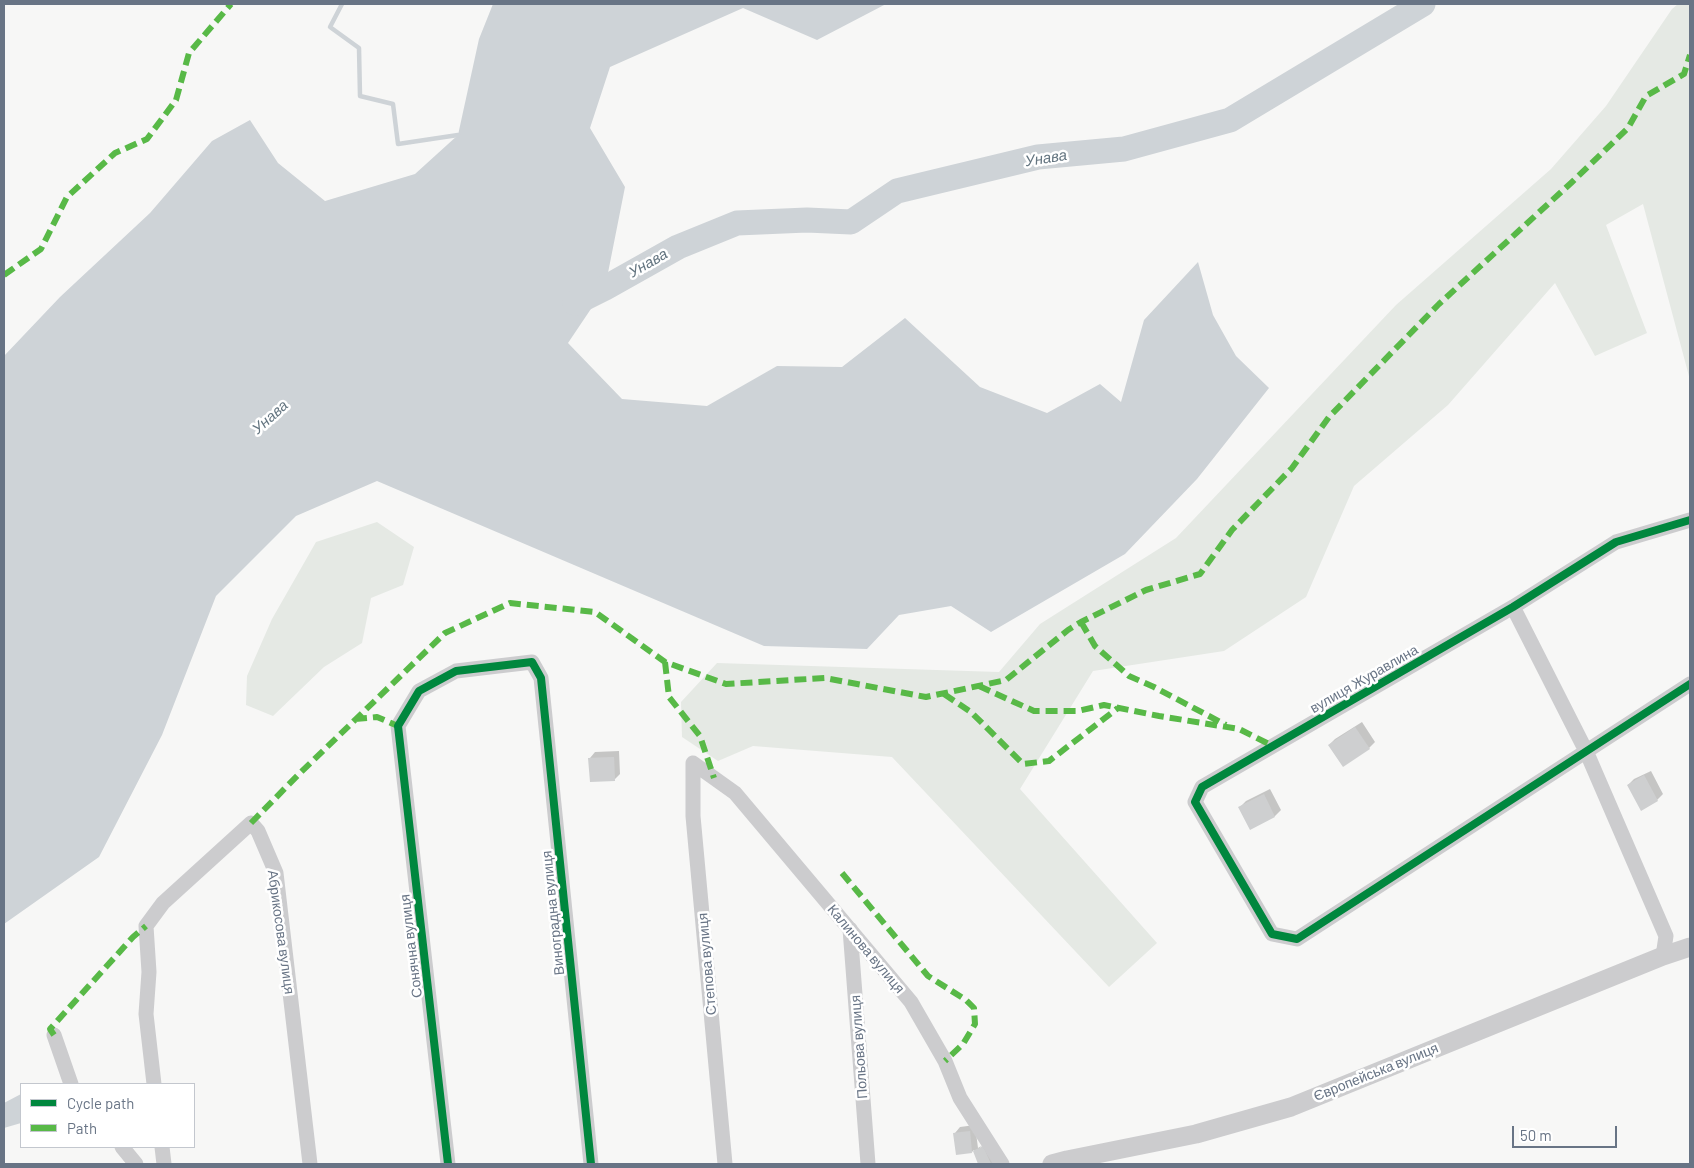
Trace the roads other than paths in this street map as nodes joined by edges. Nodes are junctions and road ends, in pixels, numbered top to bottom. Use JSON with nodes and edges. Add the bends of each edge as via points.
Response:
{"nodes":[{"id":1,"x":1690,"y":520,"type":"edge"},
{"id":2,"x":1513,"y":607,"type":"junction"},
{"id":3,"x":532,"y":662,"type":"joint"},
{"id":4,"x":1690,"y":684,"type":"edge"},
{"id":5,"x":1586,"y":752,"type":"junction"},
{"id":6,"x":693,"y":763,"type":"joint"},
{"id":7,"x":850,"y":929,"type":"junction"},
{"id":8,"x":1690,"y":947,"type":"edge"},
{"id":9,"x":1663,"y":956,"type":"junction"},
{"id":10,"x":54,"y":1035,"type":"dead end"},
{"id":11,"x":71,"y":1083,"type":"edge"},
{"id":12,"x":154,"y":1083,"type":"edge"},
{"id":13,"x":123,"y":1148,"type":"edge"},
{"id":14,"x":162,"y":1148,"type":"edge"},
{"id":15,"x":136,"y":1164,"type":"edge"},
{"id":16,"x":164,"y":1164,"type":"edge"},
{"id":17,"x":310,"y":1164,"type":"edge"},
{"id":18,"x":448,"y":1164,"type":"edge"},
{"id":19,"x":591,"y":1164,"type":"edge"},
{"id":20,"x":725,"y":1164,"type":"edge"},
{"id":21,"x":868,"y":1164,"type":"edge"},
{"id":22,"x":1002,"y":1164,"type":"edge"},
{"id":23,"x":1052,"y":1164,"type":"edge"}],
"edges":[{"from":1,"to":2,"type":"street","name":"вулиця Журавлина","via":[[1616,542]]},
{"from":2,"to":5,"type":"street"},
{"from":2,"to":5,"type":"street","name":"вулиця Журавлина","via":[[1202,787],[1195,802],[1272,934],[1297,939]]},
{"from":3,"to":18,"type":"street","name":"Сонячна вулиця","via":[[456,671],[419,691],[398,726]]},
{"from":3,"to":19,"type":"street","name":"Виноградна вулиця","via":[[541,678]]},
{"from":4,"to":5,"type":"street"},
{"from":5,"to":9,"type":"street","via":[[1666,936]]},
{"from":6,"to":7,"type":"street","name":"Калинова вулиця","via":[[735,793]]},
{"from":6,"to":20,"type":"street","name":"Степова вулиця","via":[[693,816]]},
{"from":7,"to":21,"type":"street","name":"Польова вулиця"},
{"from":7,"to":22,"type":"street","name":"Калинова вулиця","via":[[911,1002],[945,1061],[960,1098]]},
{"from":8,"to":9,"type":"street","name":"Європейська вулиця"},
{"from":9,"to":23,"type":"street","name":"Європейська вулиця","via":[[1290,1107],[1196,1134]]},
{"from":10,"to":11,"type":"street"},
{"from":12,"to":17,"type":"street","name":"Абрикосова вулиця","via":[[146,1014],[149,972],[146,926],[163,903],[251,823],[258,831],[276,873]]},
{"from":13,"to":15,"type":"street"},
{"from":14,"to":16,"type":"street"}]}
